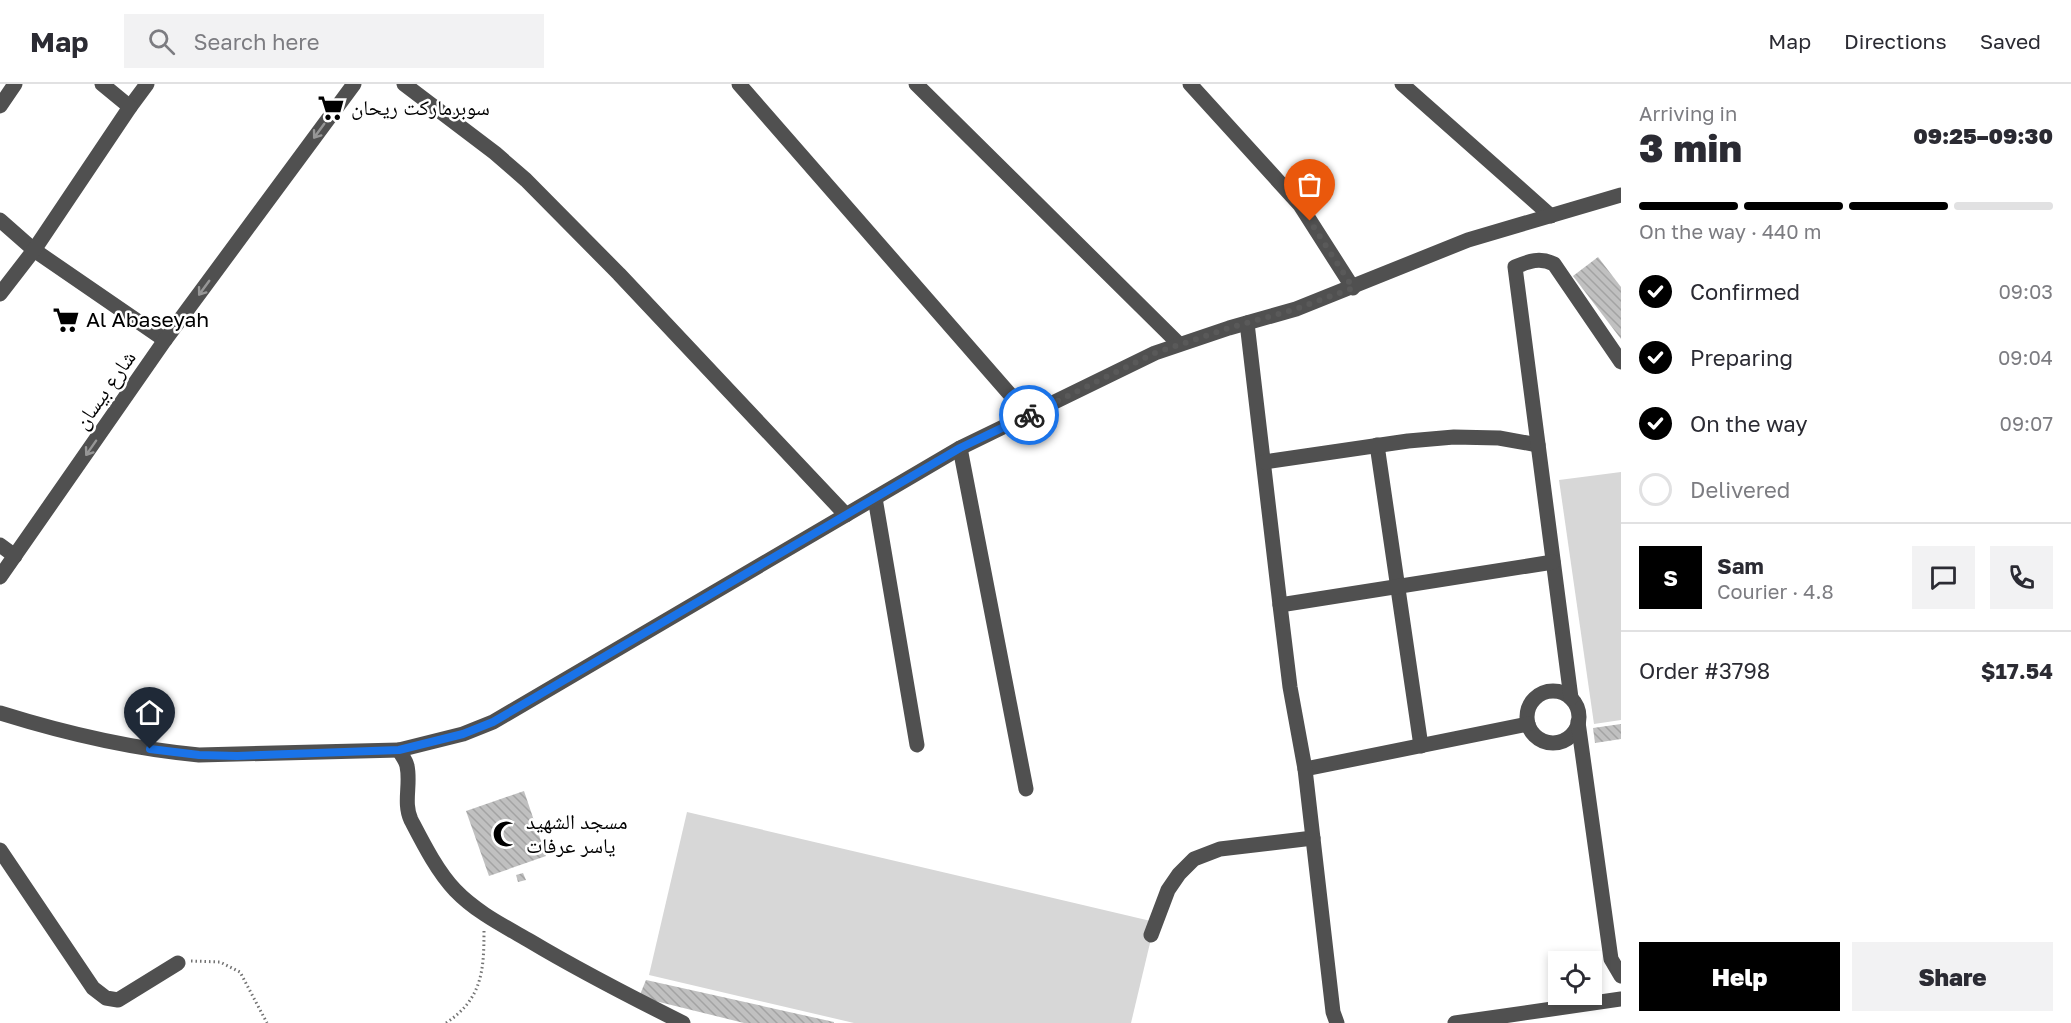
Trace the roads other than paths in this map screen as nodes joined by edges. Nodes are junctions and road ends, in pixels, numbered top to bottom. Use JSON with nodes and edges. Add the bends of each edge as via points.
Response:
{"nodes":[{"id":1,"x":15,"y":84,"type":"edge"},
{"id":2,"x":102,"y":84,"type":"edge"},
{"id":3,"x":147,"y":84,"type":"edge"},
{"id":4,"x":354,"y":84,"type":"edge"},
{"id":5,"x":404,"y":84,"type":"edge"},
{"id":6,"x":740,"y":84,"type":"edge"},
{"id":7,"x":916,"y":84,"type":"edge"},
{"id":8,"x":1190,"y":84,"type":"edge"},
{"id":9,"x":1402,"y":84,"type":"edge"},
{"id":10,"x":0,"y":106,"type":"edge"},
{"id":11,"x":130,"y":107,"type":"junction"},
{"id":12,"x":1621,"y":195,"type":"edge"},
{"id":13,"x":1551,"y":216,"type":"junction"},
{"id":14,"x":0,"y":220,"type":"edge"},
{"id":15,"x":34,"y":250,"type":"junction"},
{"id":16,"x":1353,"y":288,"type":"junction"},
{"id":17,"x":0,"y":294,"type":"edge"},
{"id":18,"x":1247,"y":323,"type":"junction"},
{"id":19,"x":165,"y":340,"type":"junction"},
{"id":20,"x":1179,"y":344,"type":"junction"},
{"id":21,"x":1621,"y":362,"type":"edge"},
{"id":22,"x":1028,"y":415,"type":"junction"},
{"id":23,"x":1377,"y":446,"type":"junction"},
{"id":24,"x":1538,"y":446,"type":"junction"},
{"id":25,"x":960,"y":448,"type":"junction"},
{"id":26,"x":1264,"y":462,"type":"junction"},
{"id":27,"x":875,"y":498,"type":"junction"},
{"id":28,"x":846,"y":515,"type":"junction"},
{"id":29,"x":0,"y":545,"type":"edge"},
{"id":30,"x":15,"y":556,"type":"junction"},
{"id":31,"x":1553,"y":562,"type":"junction"},
{"id":32,"x":0,"y":578,"type":"edge"},
{"id":33,"x":1398,"y":587,"type":"junction"},
{"id":34,"x":1280,"y":605,"type":"junction"},
{"id":35,"x":1570,"y":698,"type":"junction"},
{"id":36,"x":0,"y":713,"type":"edge"},
{"id":37,"x":1578,"y":722,"type":"junction"},
{"id":38,"x":1528,"y":724,"type":"junction"},
{"id":39,"x":917,"y":745,"type":"dead end"},
{"id":40,"x":1421,"y":746,"type":"junction"},
{"id":41,"x":399,"y":750,"type":"junction"},
{"id":42,"x":1305,"y":769,"type":"junction"},
{"id":43,"x":1026,"y":789,"type":"dead end"},
{"id":44,"x":1313,"y":838,"type":"junction"},
{"id":45,"x":0,"y":850,"type":"edge"},
{"id":46,"x":1151,"y":935,"type":"dead end"},
{"id":47,"x":178,"y":963,"type":"road end"},
{"id":48,"x":1621,"y":976,"type":"edge"},
{"id":49,"x":1621,"y":999,"type":"edge"},
{"id":50,"x":683,"y":1023,"type":"edge"},
{"id":51,"x":1337,"y":1023,"type":"edge"},
{"id":52,"x":1455,"y":1023,"type":"edge"}],
"edges":[{"from":1,"to":10,"type":"street"},
{"from":2,"to":11,"type":"street"},
{"from":3,"to":11,"type":"street"},
{"from":4,"to":19,"type":"street","name":"شارع بيسان","one_way":true},
{"from":5,"to":28,"type":"street","via":[[526,180]]},
{"from":6,"to":22,"type":"street"},
{"from":7,"to":20,"type":"street"},
{"from":8,"to":16,"type":"street","via":[[1300,205]]},
{"from":9,"to":13,"type":"street"},
{"from":11,"to":15,"type":"street"},
{"from":12,"to":13,"type":"street"},
{"from":13,"to":16,"type":"street","via":[[1468,240]]},
{"from":14,"to":15,"type":"street"},
{"from":15,"to":17,"type":"street"},
{"from":15,"to":19,"type":"street"},
{"from":16,"to":18,"type":"street"},
{"from":18,"to":20,"type":"street"},
{"from":18,"to":26,"type":"street"},
{"from":19,"to":30,"type":"street","name":"شارع بيسان","one_way":true},
{"from":20,"to":22,"type":"street"},
{"from":21,"to":24,"type":"street","via":[[1554,264],[1543,259],[1515,267]]},
{"from":22,"to":25,"type":"street"},
{"from":23,"to":24,"type":"street","via":[[1473,437]]},
{"from":23,"to":26,"type":"street"},
{"from":23,"to":33,"type":"street"},
{"from":24,"to":31,"type":"street"},
{"from":25,"to":27,"type":"street"},
{"from":25,"to":43,"type":"street"},
{"from":26,"to":34,"type":"street"},
{"from":27,"to":28,"type":"street"},
{"from":27,"to":39,"type":"street"},
{"from":28,"to":41,"type":"street","via":[[493,722]]},
{"from":29,"to":30,"type":"street"},
{"from":30,"to":32,"type":"street","name":"شارع بيسان"},
{"from":31,"to":33,"type":"street"},
{"from":31,"to":35,"type":"street"},
{"from":33,"to":34,"type":"street"},
{"from":33,"to":40,"type":"street"},
{"from":34,"to":42,"type":"street"},
{"from":35,"to":37,"type":"street","via":[[1576,705]]},
{"from":35,"to":38,"type":"street","via":[[1555,691],[1539,695],[1528,708]]},
{"from":36,"to":41,"type":"street","via":[[171,753]]},
{"from":37,"to":38,"type":"street","via":[[1569,736],[1553,742],[1538,737]]},
{"from":37,"to":48,"type":"street","via":[[1611,959]]},
{"from":38,"to":40,"type":"street"},
{"from":40,"to":42,"type":"street"},
{"from":41,"to":50,"type":"street","via":[[407,764],[410,818],[454,889],[485,914],[602,983]]},
{"from":42,"to":44,"type":"street"},
{"from":44,"to":46,"type":"street","via":[[1220,849],[1194,859],[1168,890]]},
{"from":44,"to":51,"type":"street"},
{"from":45,"to":47,"type":"street","via":[[93,988],[106,998],[118,1000]]},
{"from":49,"to":52,"type":"street"}]}
